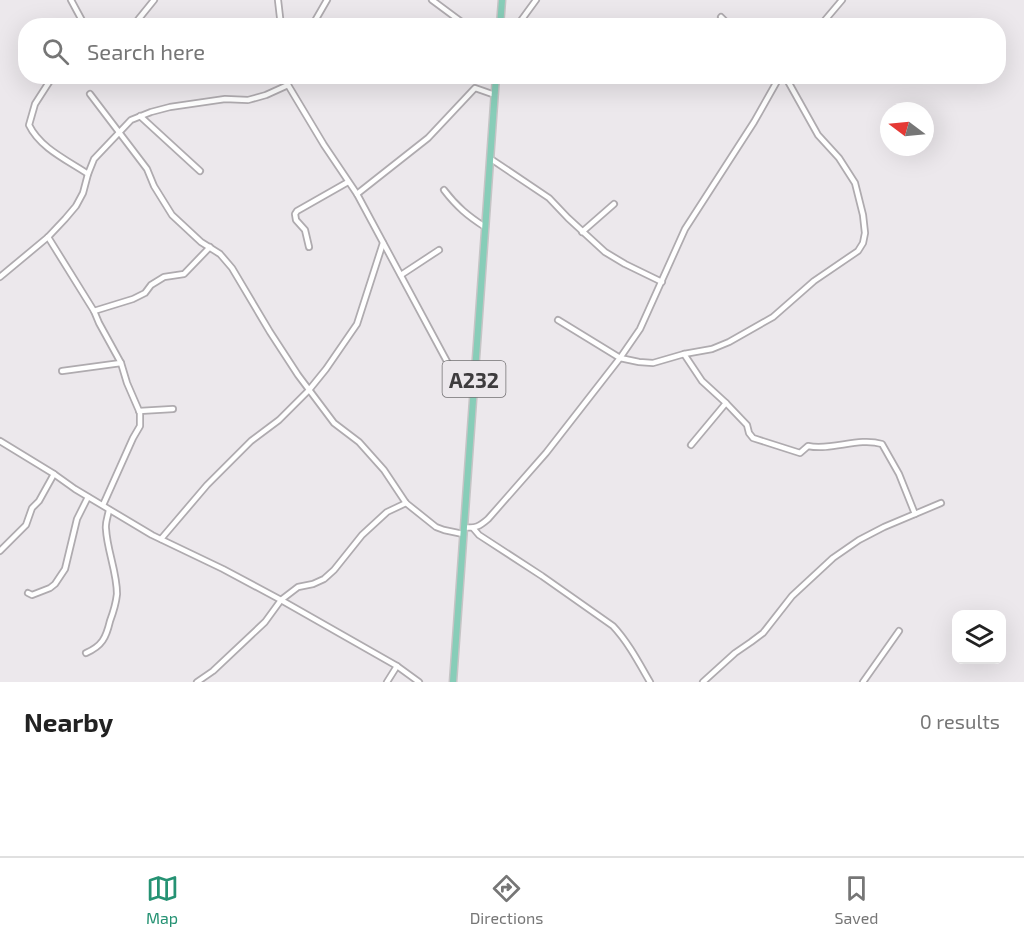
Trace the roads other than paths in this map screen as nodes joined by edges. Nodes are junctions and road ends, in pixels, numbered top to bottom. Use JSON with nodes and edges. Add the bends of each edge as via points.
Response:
{"nodes":[{"id":1,"x":70,"y":0,"type":"edge"},
{"id":2,"x":154,"y":0,"type":"edge"},
{"id":3,"x":278,"y":0,"type":"edge"},
{"id":4,"x":327,"y":0,"type":"edge"},
{"id":5,"x":432,"y":0,"type":"edge"},
{"id":6,"x":502,"y":0,"type":"edge"},
{"id":7,"x":536,"y":0,"type":"edge"},
{"id":8,"x":842,"y":0,"type":"edge"},
{"id":9,"x":80,"y":18,"type":"edge"},
{"id":10,"x":139,"y":18,"type":"edge"},
{"id":11,"x":280,"y":18,"type":"edge"},
{"id":12,"x":317,"y":18,"type":"edge"},
{"id":13,"x":456,"y":18,"type":"edge"},
{"id":14,"x":501,"y":18,"type":"edge"},
{"id":15,"x":523,"y":18,"type":"edge"},
{"id":16,"x":827,"y":18,"type":"edge"},
{"id":17,"x":48,"y":84,"type":"edge"},
{"id":18,"x":496,"y":84,"type":"edge"},
{"id":19,"x":775,"y":84,"type":"edge"},
{"id":20,"x":789,"y":84,"type":"edge"},
{"id":21,"x":288,"y":85,"type":"joint"},
{"id":22,"x":90,"y":94,"type":"dead end"},
{"id":23,"x":495,"y":95,"type":"junction"},
{"id":24,"x":140,"y":116,"type":"junction"},
{"id":25,"x":119,"y":132,"type":"junction"},
{"id":26,"x":491,"y":159,"type":"junction"},
{"id":27,"x":200,"y":171,"type":"dead end"},
{"id":28,"x":88,"y":174,"type":"junction"},
{"id":29,"x":348,"y":182,"type":"junction"},
{"id":30,"x":444,"y":190,"type":"dead end"},
{"id":31,"x":357,"y":194,"type":"junction"},
{"id":32,"x":614,"y":204,"type":"dead end"},
{"id":33,"x":485,"y":227,"type":"junction"},
{"id":34,"x":582,"y":232,"type":"junction"},
{"id":35,"x":48,"y":237,"type":"junction"},
{"id":36,"x":383,"y":243,"type":"junction"},
{"id":37,"x":210,"y":247,"type":"junction"},
{"id":38,"x":309,"y":247,"type":"dead end"},
{"id":39,"x":440,"y":250,"type":"dead end"},
{"id":40,"x":401,"y":275,"type":"junction"},
{"id":41,"x":0,"y":277,"type":"edge"},
{"id":42,"x":662,"y":282,"type":"junction"},
{"id":43,"x":94,"y":311,"type":"junction"},
{"id":44,"x":558,"y":320,"type":"dead end"},
{"id":45,"x":684,"y":354,"type":"junction"},
{"id":46,"x":620,"y":358,"type":"junction"},
{"id":47,"x":121,"y":363,"type":"junction"},
{"id":48,"x":62,"y":371,"type":"dead end"},
{"id":49,"x":309,"y":390,"type":"junction"},
{"id":50,"x":473,"y":390,"type":"junction"},
{"id":51,"x":726,"y":402,"type":"junction"},
{"id":52,"x":173,"y":409,"type":"dead end"},
{"id":53,"x":139,"y":411,"type":"junction"},
{"id":54,"x":0,"y":441,"type":"edge"},
{"id":55,"x":691,"y":445,"type":"dead end"},
{"id":56,"x":54,"y":474,"type":"junction"},
{"id":57,"x":88,"y":496,"type":"junction"},
{"id":58,"x":406,"y":503,"type":"junction"},
{"id":59,"x":941,"y":503,"type":"dead end"},
{"id":60,"x":103,"y":505,"type":"junction"},
{"id":61,"x":109,"y":510,"type":"junction"},
{"id":62,"x":915,"y":514,"type":"junction"},
{"id":63,"x":473,"y":528,"type":"junction"},
{"id":64,"x":464,"y":531,"type":"junction"},
{"id":65,"x":161,"y":539,"type":"junction"},
{"id":66,"x":0,"y":551,"type":"edge"},
{"id":67,"x":28,"y":593,"type":"dead end"},
{"id":68,"x":281,"y":600,"type":"junction"},
{"id":69,"x":899,"y":630,"type":"dead end"},
{"id":70,"x":86,"y":653,"type":"dead end"},
{"id":71,"x":397,"y":666,"type":"junction"},
{"id":72,"x":197,"y":682,"type":"edge"},
{"id":73,"x":387,"y":682,"type":"edge"},
{"id":74,"x":419,"y":682,"type":"edge"},
{"id":75,"x":453,"y":682,"type":"edge"},
{"id":76,"x":650,"y":682,"type":"edge"},
{"id":77,"x":703,"y":682,"type":"edge"},
{"id":78,"x":863,"y":682,"type":"edge"}],
"edges":[{"from":1,"to":9,"type":"street"},
{"from":2,"to":10,"type":"street"},
{"from":3,"to":11,"type":"street"},
{"from":4,"to":12,"type":"street"},
{"from":5,"to":13,"type":"street"},
{"from":6,"to":14,"type":"main road"},
{"from":7,"to":15,"type":"street"},
{"from":8,"to":16,"type":"street"},
{"from":17,"to":28,"type":"street","via":[[35,104],[29,125],[52,151]]},
{"from":18,"to":23,"type":"main road","number":"A232"},
{"from":19,"to":42,"type":"street","via":[[685,229]]},
{"from":20,"to":45,"type":"street","via":[[818,135],[855,183],[863,215],[863,243],[858,251],[766,322],[712,349]]},
{"from":21,"to":24,"type":"street","via":[[248,100],[195,103]]},
{"from":21,"to":29,"type":"street"},
{"from":22,"to":25,"type":"street"},
{"from":23,"to":26,"type":"main road","number":"A232"},
{"from":23,"to":31,"type":"street","via":[[475,88],[428,138]]},
{"from":24,"to":25,"type":"street"},
{"from":24,"to":27,"type":"street"},
{"from":25,"to":28,"type":"street","via":[[94,159]]},
{"from":25,"to":37,"type":"street","via":[[147,169],[172,214]]},
{"from":26,"to":33,"type":"main road","number":"A232"},
{"from":26,"to":34,"type":"street","via":[[549,198]]},
{"from":28,"to":35,"type":"street","via":[[75,206]]},
{"from":29,"to":31,"type":"street"},
{"from":29,"to":38,"type":"street","via":[[295,214]]},
{"from":30,"to":33,"type":"street","via":[[464,214]]},
{"from":31,"to":36,"type":"street"},
{"from":32,"to":34,"type":"street"},
{"from":33,"to":50,"type":"main road","number":"A232"},
{"from":34,"to":42,"type":"street","via":[[605,252]]},
{"from":35,"to":41,"type":"street"},
{"from":35,"to":43,"type":"street"},
{"from":36,"to":40,"type":"street"},
{"from":36,"to":49,"type":"street","via":[[357,324]]},
{"from":37,"to":43,"type":"street","via":[[184,274],[164,277],[139,296]]},
{"from":37,"to":49,"type":"street","via":[[232,268]]},
{"from":39,"to":40,"type":"street"},
{"from":40,"to":50,"type":"street","via":[[451,369]]},
{"from":42,"to":46,"type":"street","via":[[640,329]]},
{"from":43,"to":47,"type":"street"},
{"from":44,"to":46,"type":"street"},
{"from":45,"to":46,"type":"street","via":[[653,363]]},
{"from":45,"to":51,"type":"street","via":[[702,381]]},
{"from":46,"to":63,"type":"street","via":[[546,453],[488,519]]},
{"from":47,"to":48,"type":"street"},
{"from":47,"to":53,"type":"street"},
{"from":49,"to":58,"type":"street","via":[[334,423],[359,442],[384,470]]},
{"from":49,"to":65,"type":"street","via":[[207,485]]},
{"from":50,"to":64,"type":"main road","number":"A232"},
{"from":51,"to":55,"type":"street"},
{"from":51,"to":62,"type":"street","via":[[753,438],[800,453],[808,446],[882,444]]},
{"from":52,"to":53,"type":"street"},
{"from":53,"to":60,"type":"street","via":[[140,426]]},
{"from":54,"to":56,"type":"street"},
{"from":56,"to":57,"type":"street"},
{"from":56,"to":66,"type":"street","via":[[32,507],[26,525]]},
{"from":57,"to":60,"type":"street"},
{"from":57,"to":67,"type":"street","via":[[77,519],[65,569],[50,588]]},
{"from":58,"to":64,"type":"street","via":[[436,527]]},
{"from":58,"to":68,"type":"street","via":[[387,512],[362,535],[324,579],[298,587]]},
{"from":59,"to":62,"type":"street"},
{"from":60,"to":61,"type":"street"},
{"from":61,"to":65,"type":"street"},
{"from":61,"to":70,"type":"street","via":[[107,541],[116,597],[103,641]]},
{"from":62,"to":77,"type":"street","via":[[859,540],[833,558],[792,596],[763,633]]},
{"from":63,"to":64,"type":"street"},
{"from":63,"to":76,"type":"street","via":[[612,626]]},
{"from":64,"to":75,"type":"main road","number":"A232"},
{"from":65,"to":68,"type":"street"},
{"from":68,"to":71,"type":"street"},
{"from":68,"to":72,"type":"street","via":[[265,622]]},
{"from":69,"to":78,"type":"street"},
{"from":71,"to":73,"type":"street"},
{"from":71,"to":74,"type":"street"}]}
